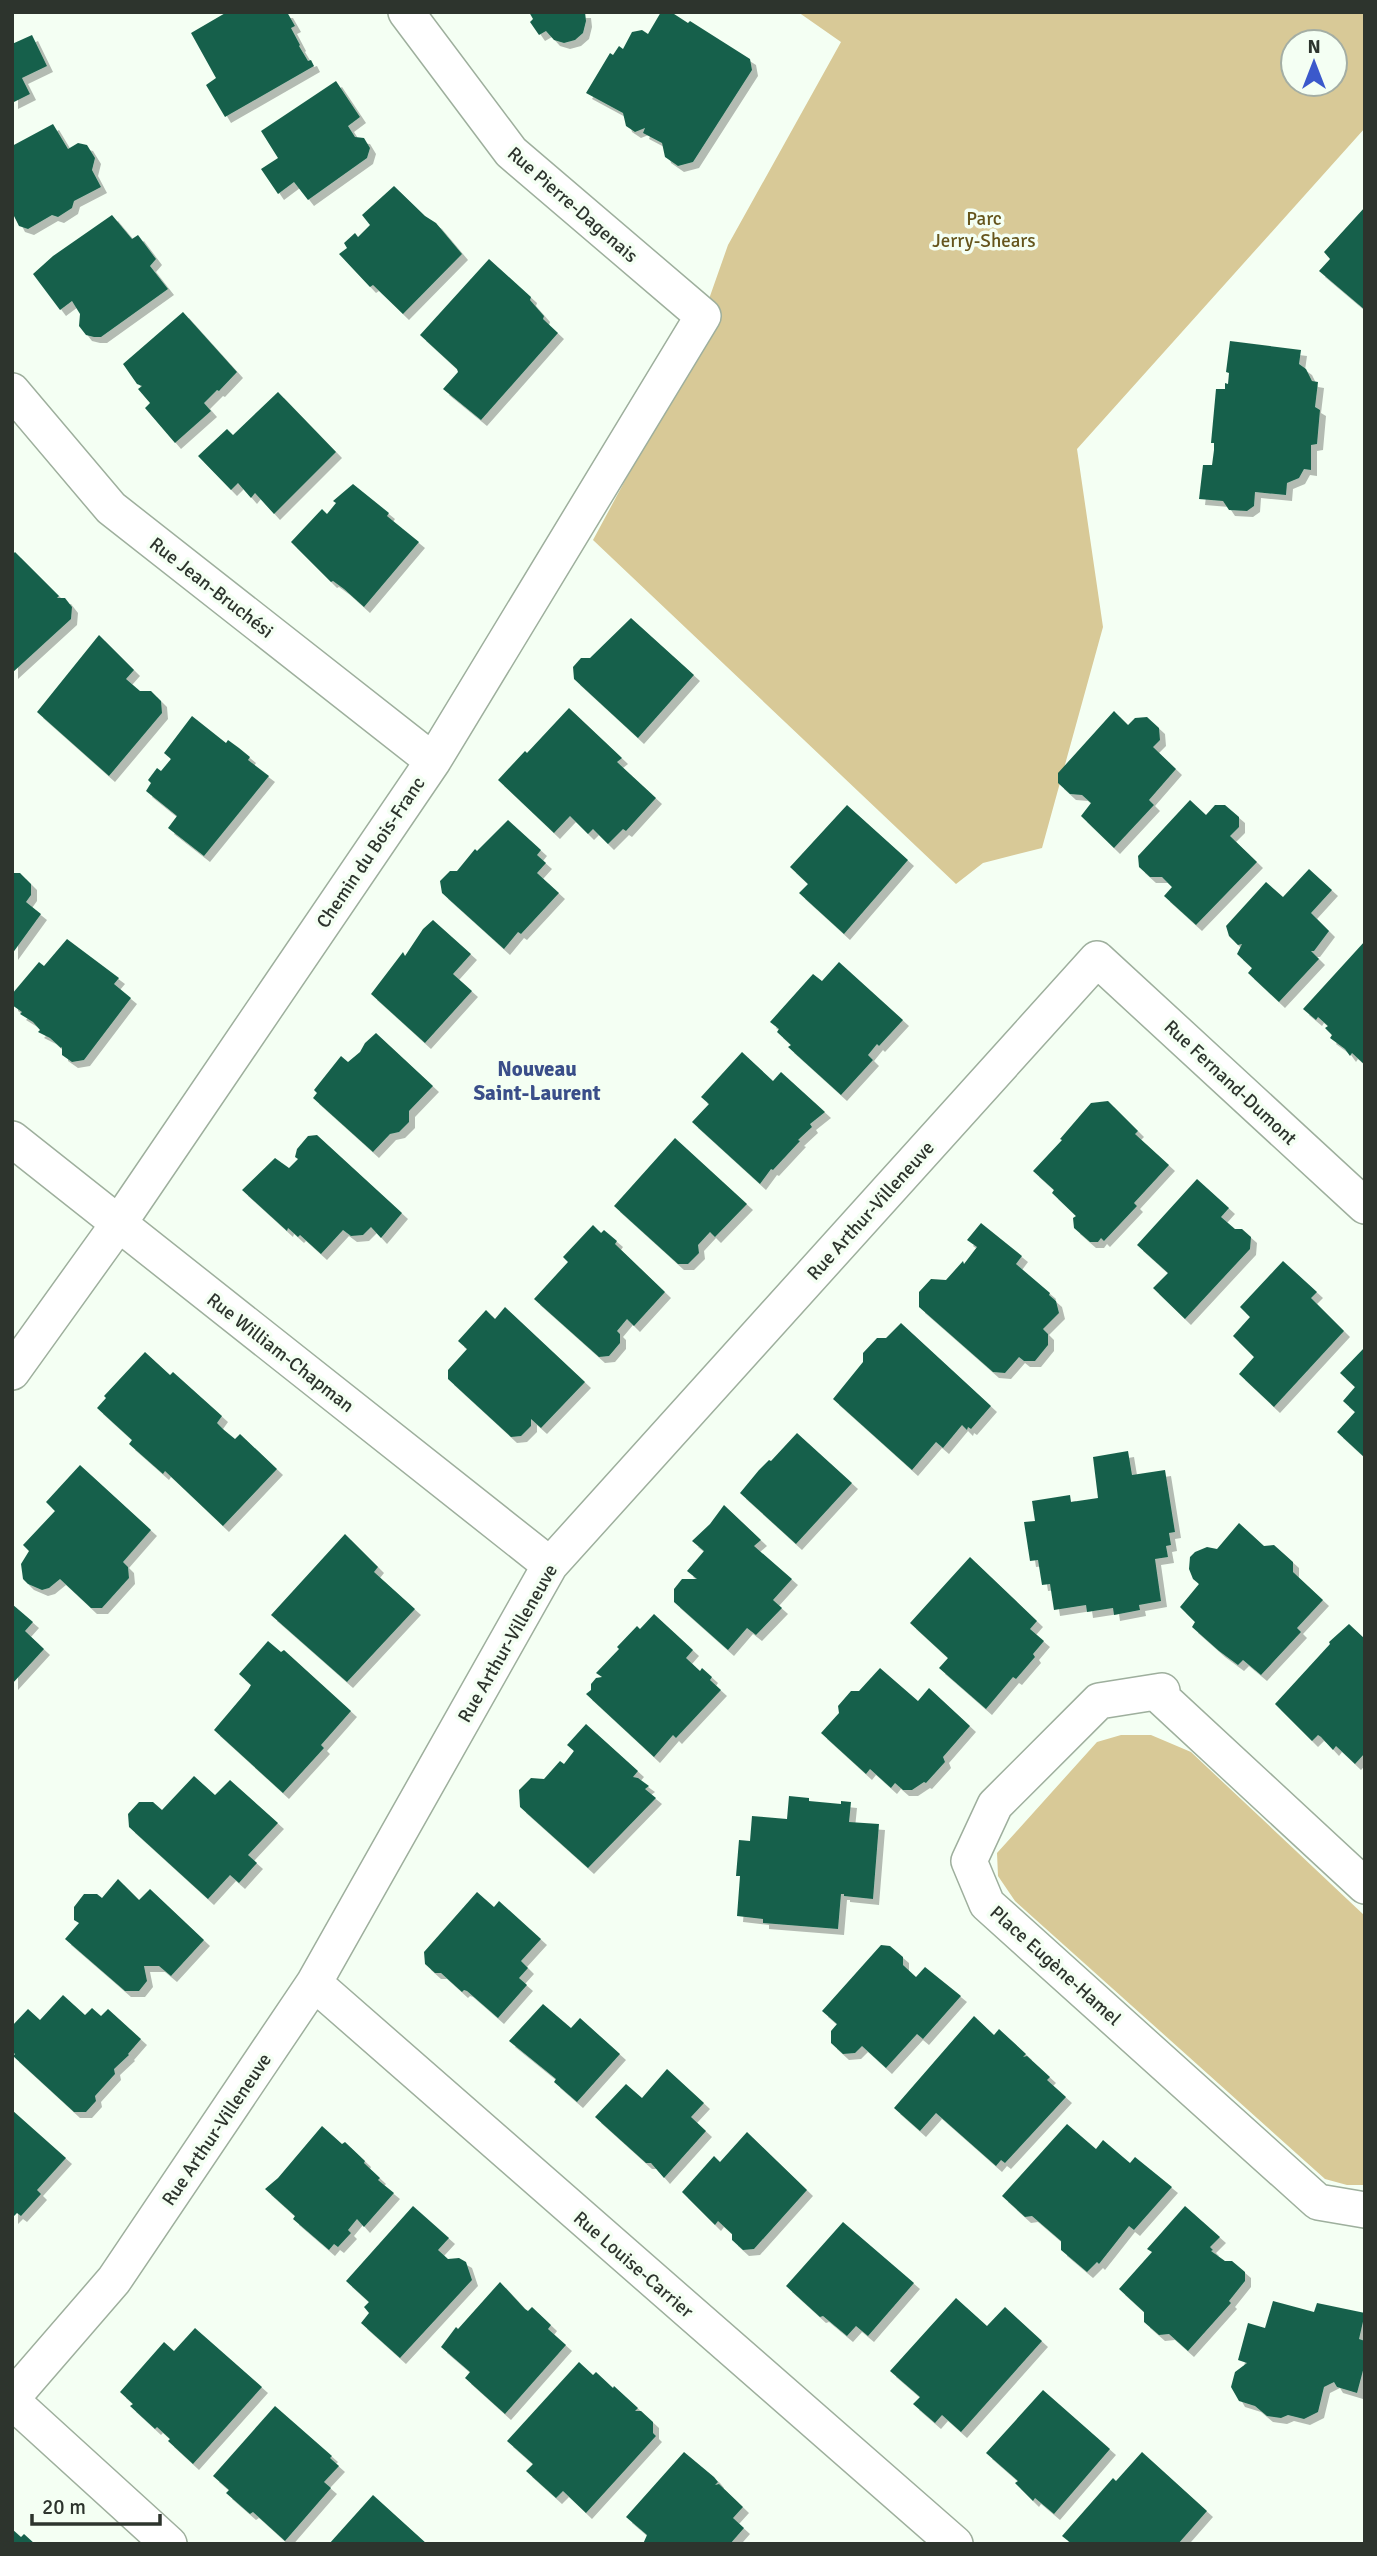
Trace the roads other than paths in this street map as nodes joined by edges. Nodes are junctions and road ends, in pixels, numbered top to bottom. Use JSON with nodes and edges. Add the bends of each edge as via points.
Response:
{"nodes":[{"id":1,"x":406,"y":12,"type":"edge"},
{"id":2,"x":703,"y":316,"type":"joint"},
{"id":3,"x":12,"y":390,"type":"edge"},
{"id":4,"x":433,"y":761,"type":"junction"},
{"id":5,"x":1097,"y":959,"type":"joint"},
{"id":6,"x":12,"y":1139,"type":"edge"},
{"id":7,"x":1365,"y":1206,"type":"edge"},
{"id":8,"x":119,"y":1223,"type":"junction"},
{"id":9,"x":12,"y":1372,"type":"edge"},
{"id":10,"x":550,"y":1565,"type":"junction"},
{"id":11,"x":1365,"y":1886,"type":"edge"},
{"id":12,"x":314,"y":1983,"type":"junction"},
{"id":13,"x":1365,"y":2210,"type":"edge"},
{"id":14,"x":12,"y":2400,"type":"edge"},
{"id":15,"x":169,"y":2544,"type":"edge"},
{"id":16,"x":955,"y":2544,"type":"edge"}],
"edges":[{"from":1,"to":2,"type":"street","name":"Rue Pierre-Dagenais","via":[[511,152]]},
{"from":2,"to":4,"type":"street","name":"Chemin du Bois-Franc"},
{"from":3,"to":4,"type":"street","name":"Rue Jean-Bruchési","via":[[111,508]]},
{"from":4,"to":8,"type":"street","name":"Chemin du Bois-Franc"},
{"from":5,"to":7,"type":"street","name":"Rue Fernand-Dumont"},
{"from":5,"to":10,"type":"street","name":"Rue Arthur-Villeneuve"},
{"from":6,"to":8,"type":"street","name":"Rue William-Chapman"},
{"from":8,"to":9,"type":"street","name":"Chemin du Bois-Franc"},
{"from":8,"to":10,"type":"street","name":"Rue William-Chapman"},
{"from":10,"to":12,"type":"street","name":"Rue Arthur-Villeneuve"},
{"from":11,"to":13,"type":"street","name":"Place Eugène-Hamel","via":[[1161,1697],[1162,1691],[1099,1702],[995,1805],[969,1861],[987,1904],[1318,2202]]},
{"from":12,"to":14,"type":"street","name":"Rue Arthur-Villeneuve","via":[[114,2280]]},
{"from":12,"to":16,"type":"street","name":"Rue Louise-Carrier"},
{"from":14,"to":15,"type":"street"}]}
